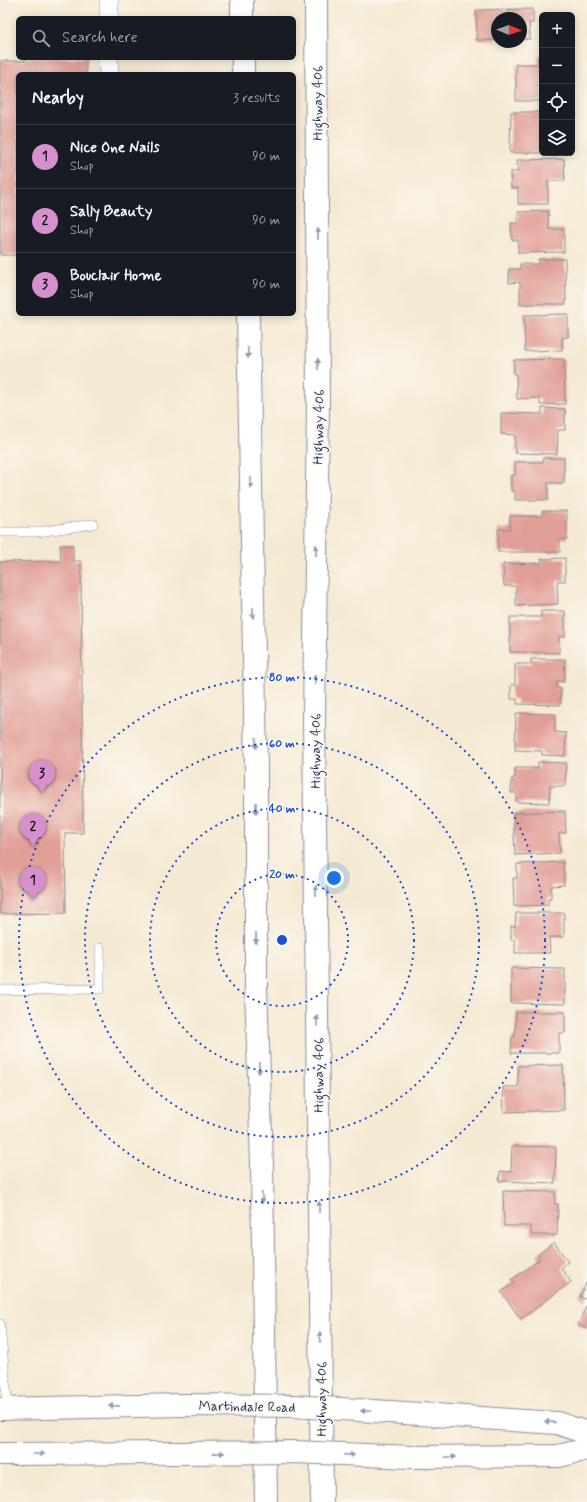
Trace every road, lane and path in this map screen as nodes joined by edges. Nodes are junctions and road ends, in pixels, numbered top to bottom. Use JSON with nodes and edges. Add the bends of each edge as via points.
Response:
{"nodes":[{"id":1,"x":109,"y":0,"type":"edge"},
{"id":2,"x":242,"y":0,"type":"edge"},
{"id":3,"x":316,"y":0,"type":"edge"},
{"id":4,"x":109,"y":16,"type":"edge"},
{"id":5,"x":242,"y":16,"type":"edge"},
{"id":6,"x":108,"y":60,"type":"edge"},
{"id":7,"x":243,"y":60,"type":"edge"},
{"id":8,"x":108,"y":72,"type":"edge"},
{"id":9,"x":243,"y":72,"type":"edge"},
{"id":10,"x":248,"y":316,"type":"edge"},
{"id":11,"x":93,"y":524,"type":"dead end"},
{"id":12,"x":0,"y":532,"type":"edge"},
{"id":13,"x":100,"y":948,"type":"dead end"},
{"id":14,"x":0,"y":990,"type":"edge"},
{"id":15,"x":0,"y":1324,"type":"edge"},
{"id":16,"x":4,"y":1409,"type":"edge"},
{"id":17,"x":587,"y":1433,"type":"edge"},
{"id":18,"x":587,"y":1449,"type":"edge"},
{"id":19,"x":0,"y":1454,"type":"edge"},
{"id":20,"x":266,"y":1499,"type":"edge"},
{"id":21,"x":322,"y":1502,"type":"edge"}],
"edges":[{"from":1,"to":4,"type":"street"},
{"from":2,"to":5,"type":"main road"},
{"from":21,"to":3,"type":"main road","name":"Highway 406","one_way":true,"via":[[314,719],[318,402]]},
{"from":6,"to":8,"type":"street"},
{"from":7,"to":9,"type":"main road"},
{"from":10,"to":20,"type":"main road","one_way":true,"via":[[256,769],[256,988],[262,1165]]},
{"from":11,"to":12,"type":"lane","via":[[38,532]]},
{"from":13,"to":14,"type":"lane","via":[[100,989]]},
{"from":15,"to":16,"type":"lane"},
{"from":17,"to":16,"type":"main road","name":"Martindale Road","one_way":true,"bridge":true,"via":[[557,1422],[293,1406],[183,1405]]},
{"from":19,"to":18,"type":"main road","one_way":true,"bridge":true,"via":[[295,1452],[412,1457],[559,1456]]}]}
